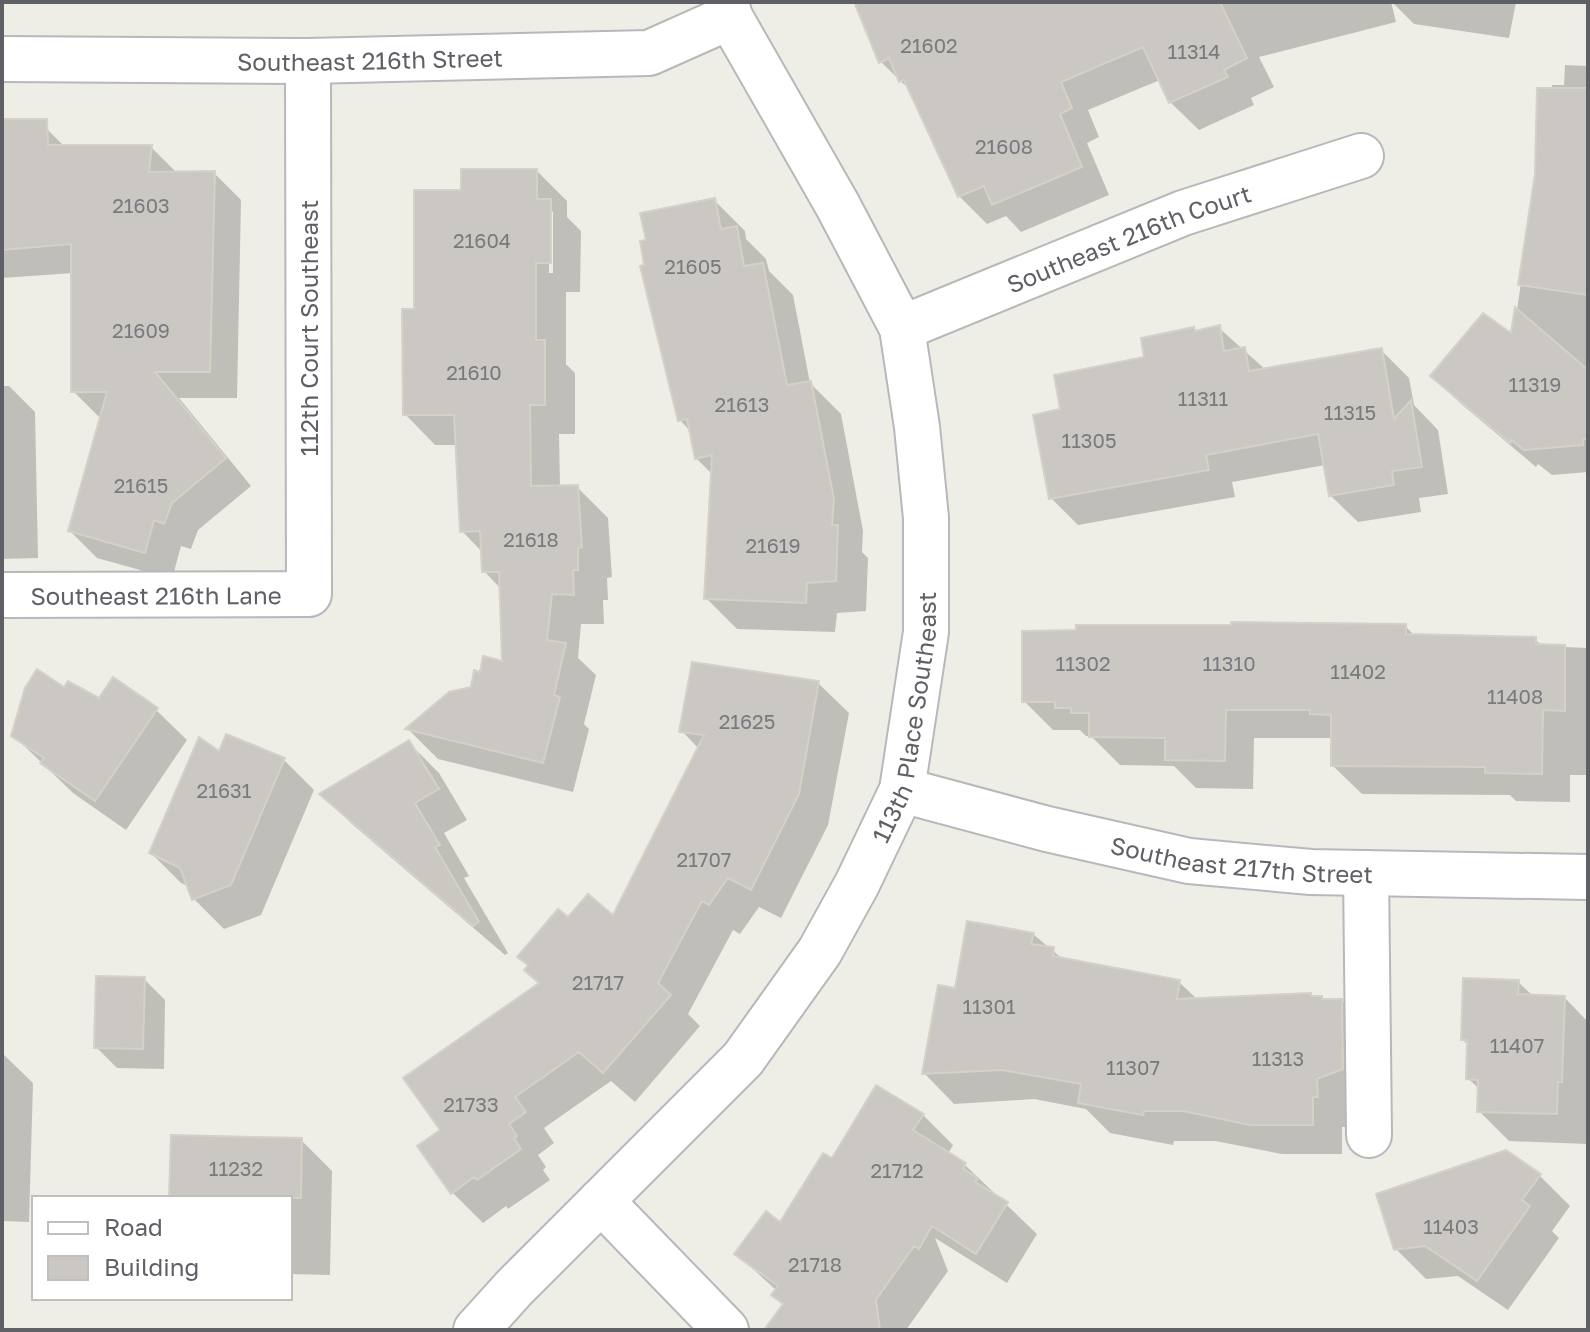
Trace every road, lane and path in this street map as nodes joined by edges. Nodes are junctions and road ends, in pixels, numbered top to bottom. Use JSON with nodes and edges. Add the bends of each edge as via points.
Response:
{"nodes":[{"id":1,"x":728,"y":10,"type":"edge"},
{"id":2,"x":2,"y":59,"type":"edge"},
{"id":3,"x":308,"y":61,"type":"junction"},
{"id":4,"x":1361,"y":156,"type":"dead end"},
{"id":5,"x":902,"y":328,"type":"junction"},
{"id":6,"x":309,"y":594,"type":"joint"},
{"id":7,"x":2,"y":595,"type":"edge"},
{"id":8,"x":902,"y":790,"type":"junction"},
{"id":9,"x":1366,"y":873,"type":"junction"},
{"id":10,"x":1588,"y":877,"type":"edge"},
{"id":11,"x":1369,"y":1135,"type":"dead end"},
{"id":12,"x":601,"y":1201,"type":"junction"},
{"id":13,"x":476,"y":1330,"type":"edge"},
{"id":14,"x":726,"y":1330,"type":"edge"}],
"edges":[{"from":1,"to":3,"type":"street","name":"Southeast 216th Street","via":[[649,53]]},
{"from":1,"to":5,"type":"street","name":"113th Place Southeast"},
{"from":2,"to":3,"type":"street","name":"Southeast 216th Street"},
{"from":3,"to":6,"type":"street","name":"112th Court Southeast"},
{"from":4,"to":5,"type":"street","name":"Southeast 216th Court","via":[[1183,213]]},
{"from":5,"to":8,"type":"street","name":"113th Place Southeast","via":[[926,518],[926,632]]},
{"from":6,"to":7,"type":"street","name":"Southeast 216th Lane"},
{"from":8,"to":9,"type":"street","name":"Southeast 217th Street","via":[[1189,861]]},
{"from":8,"to":12,"type":"street","name":"113th Place Southeast","via":[[820,951],[743,1059]]},
{"from":9,"to":10,"type":"street","name":"Southeast 217th Street"},
{"from":9,"to":11,"type":"street"},
{"from":12,"to":13,"type":"street","name":"113th Place Southeast"},
{"from":12,"to":14,"type":"street"}]}
